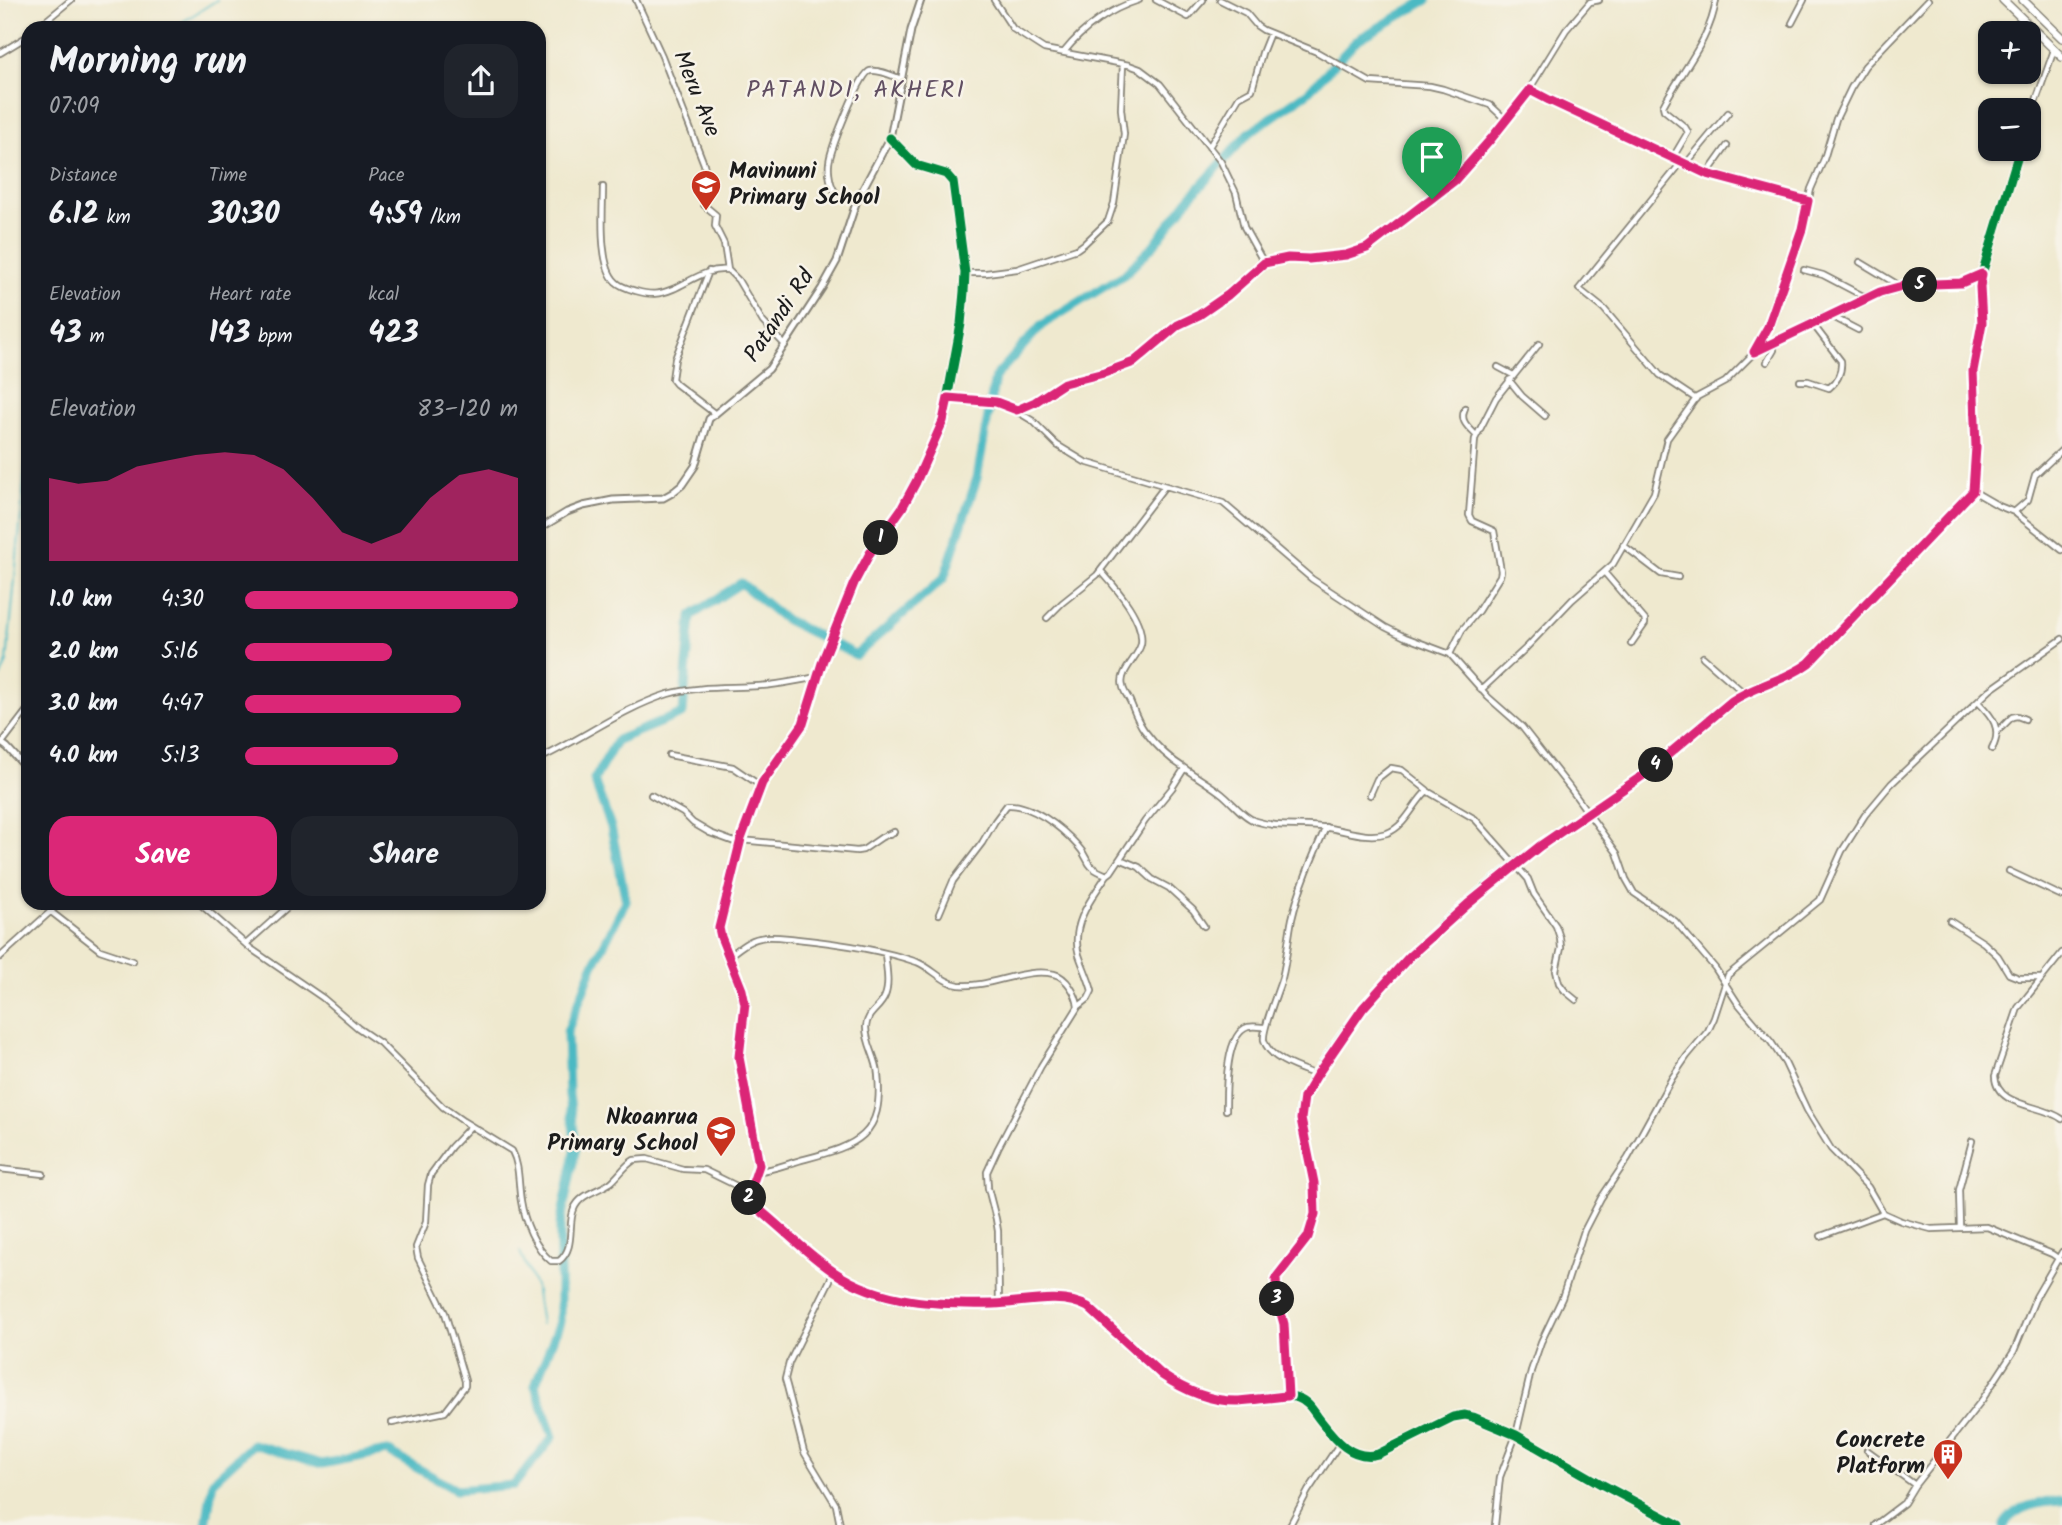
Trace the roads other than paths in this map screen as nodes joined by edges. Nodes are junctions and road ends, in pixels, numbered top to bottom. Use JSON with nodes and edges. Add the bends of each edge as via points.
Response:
{"nodes":[{"id":1,"x":71,"y":0,"type":"edge"},
{"id":2,"x":636,"y":0,"type":"edge"},
{"id":3,"x":921,"y":0,"type":"edge"},
{"id":4,"x":994,"y":0,"type":"edge"},
{"id":5,"x":1139,"y":0,"type":"edge"},
{"id":6,"x":1156,"y":0,"type":"edge"},
{"id":7,"x":1203,"y":0,"type":"edge"},
{"id":8,"x":1220,"y":0,"type":"edge"},
{"id":9,"x":1599,"y":0,"type":"edge"},
{"id":10,"x":1716,"y":0,"type":"edge"},
{"id":11,"x":1804,"y":0,"type":"edge"},
{"id":12,"x":1928,"y":0,"type":"edge"},
{"id":13,"x":2003,"y":0,"type":"edge"},
{"id":14,"x":2023,"y":0,"type":"edge"},
{"id":15,"x":46,"y":21,"type":"edge"},
{"id":16,"x":1792,"y":23,"type":"dead end"},
{"id":17,"x":1270,"y":33,"type":"junction"},
{"id":18,"x":2062,"y":37,"type":"edge"},
{"id":19,"x":21,"y":40,"type":"edge"},
{"id":20,"x":2054,"y":50,"type":"junction"},
{"id":21,"x":0,"y":52,"type":"edge"},
{"id":22,"x":1064,"y":52,"type":"junction"},
{"id":23,"x":2062,"y":57,"type":"edge"},
{"id":24,"x":1123,"y":64,"type":"junction"},
{"id":25,"x":901,"y":79,"type":"junction"},
{"id":26,"x":1530,"y":90,"type":"junction"},
{"id":27,"x":2037,"y":98,"type":"edge"},
{"id":28,"x":1728,"y":113,"type":"dead end"},
{"id":29,"x":1506,"y":120,"type":"junction"},
{"id":30,"x":890,"y":138,"type":"junction"},
{"id":31,"x":1727,"y":146,"type":"dead end"},
{"id":32,"x":1209,"y":147,"type":"junction"},
{"id":33,"x":1672,"y":159,"type":"junction"},
{"id":34,"x":2016,"y":161,"type":"edge"},
{"id":35,"x":1683,"y":164,"type":"junction"},
{"id":36,"x":1707,"y":174,"type":"junction"},
{"id":37,"x":603,"y":187,"type":"dead end"},
{"id":38,"x":1808,"y":201,"type":"junction"},
{"id":39,"x":856,"y":203,"type":"junction"},
{"id":40,"x":1860,"y":262,"type":"dead end"},
{"id":41,"x":1264,"y":263,"type":"junction"},
{"id":42,"x":728,"y":270,"type":"junction"},
{"id":43,"x":1804,"y":270,"type":"dead end"},
{"id":44,"x":709,"y":271,"type":"junction"},
{"id":45,"x":965,"y":273,"type":"junction"},
{"id":46,"x":1982,"y":274,"type":"junction"},
{"id":47,"x":1900,"y":286,"type":"junction"},
{"id":48,"x":1866,"y":298,"type":"junction"},
{"id":49,"x":1830,"y":315,"type":"junction"},
{"id":50,"x":1812,"y":323,"type":"junction"},
{"id":51,"x":1858,"y":330,"type":"dead end"},
{"id":52,"x":1773,"y":342,"type":"junction"},
{"id":53,"x":1539,"y":344,"type":"dead end"},
{"id":54,"x":785,"y":345,"type":"junction"},
{"id":55,"x":1754,"y":352,"type":"junction"},
{"id":56,"x":1767,"y":362,"type":"dead end"},
{"id":57,"x":1498,"y":367,"type":"dead end"},
{"id":58,"x":1513,"y":374,"type":"junction"},
{"id":59,"x":1509,"y":380,"type":"junction"},
{"id":60,"x":1800,"y":382,"type":"dead end"},
{"id":61,"x":948,"y":398,"type":"junction"},
{"id":62,"x":1696,"y":399,"type":"junction"},
{"id":63,"x":1465,"y":408,"type":"dead end"},
{"id":64,"x":1017,"y":410,"type":"junction"},
{"id":65,"x":714,"y":412,"type":"junction"},
{"id":66,"x":1545,"y":416,"type":"dead end"},
{"id":67,"x":1476,"y":435,"type":"junction"},
{"id":68,"x":2062,"y":450,"type":"edge"},
{"id":69,"x":1164,"y":486,"type":"junction"},
{"id":70,"x":1973,"y":491,"type":"junction"},
{"id":71,"x":2014,"y":512,"type":"junction"},
{"id":72,"x":546,"y":525,"type":"edge"},
{"id":73,"x":1623,"y":545,"type":"junction"},
{"id":74,"x":2062,"y":551,"type":"edge"},
{"id":75,"x":1101,"y":571,"type":"junction"},
{"id":76,"x":1604,"y":572,"type":"junction"},
{"id":77,"x":1678,"y":577,"type":"dead end"},
{"id":78,"x":1047,"y":618,"type":"dead end"},
{"id":79,"x":2062,"y":639,"type":"edge"},
{"id":80,"x":1631,"y":644,"type":"dead end"},
{"id":81,"x":1450,"y":654,"type":"junction"},
{"id":82,"x":1703,"y":657,"type":"dead end"},
{"id":83,"x":818,"y":677,"type":"junction"},
{"id":84,"x":1481,"y":690,"type":"junction"},
{"id":85,"x":1744,"y":693,"type":"junction"},
{"id":86,"x":1978,"y":702,"type":"junction"},
{"id":87,"x":21,"y":718,"type":"edge"},
{"id":88,"x":2025,"y":719,"type":"dead end"},
{"id":89,"x":1998,"y":732,"type":"junction"},
{"id":90,"x":1,"y":742,"type":"edge"},
{"id":91,"x":1992,"y":749,"type":"dead end"},
{"id":92,"x":669,"y":755,"type":"dead end"},
{"id":93,"x":546,"y":757,"type":"edge"},
{"id":94,"x":21,"y":763,"type":"edge"},
{"id":95,"x":1184,"y":769,"type":"junction"},
{"id":96,"x":761,"y":786,"type":"junction"},
{"id":97,"x":1428,"y":791,"type":"junction"},
{"id":98,"x":651,"y":795,"type":"dead end"},
{"id":99,"x":1370,"y":795,"type":"dead end"},
{"id":100,"x":1589,"y":813,"type":"junction"},
{"id":101,"x":1326,"y":827,"type":"junction"},
{"id":102,"x":894,"y":832,"type":"dead end"},
{"id":103,"x":740,"y":842,"type":"junction"},
{"id":104,"x":1120,"y":859,"type":"junction"},
{"id":105,"x":1516,"y":865,"type":"junction"},
{"id":106,"x":2010,"y":871,"type":"dead end"},
{"id":107,"x":1107,"y":875,"type":"junction"},
{"id":108,"x":2062,"y":896,"type":"edge"},
{"id":109,"x":207,"y":910,"type":"edge"},
{"id":110,"x":284,"y":910,"type":"edge"},
{"id":111,"x":50,"y":911,"type":"joint"},
{"id":112,"x":939,"y":914,"type":"dead end"},
{"id":113,"x":1950,"y":921,"type":"dead end"},
{"id":114,"x":1204,"y":926,"type":"dead end"},
{"id":115,"x":246,"y":944,"type":"junction"},
{"id":116,"x":885,"y":953,"type":"junction"},
{"id":117,"x":2062,"y":953,"type":"edge"},
{"id":118,"x":0,"y":957,"type":"edge"},
{"id":119,"x":728,"y":957,"type":"junction"},
{"id":120,"x":133,"y":961,"type":"dead end"},
{"id":121,"x":2041,"y":978,"type":"junction"},
{"id":122,"x":1724,"y":982,"type":"junction"},
{"id":123,"x":1576,"y":1000,"type":"dead end"},
{"id":124,"x":1078,"y":1007,"type":"junction"},
{"id":125,"x":1264,"y":1027,"type":"junction"},
{"id":126,"x":1317,"y":1075,"type":"junction"},
{"id":127,"x":1226,"y":1110,"type":"dead end"},
{"id":128,"x":2062,"y":1119,"type":"edge"},
{"id":129,"x":471,"y":1126,"type":"junction"},
{"id":130,"x":1972,"y":1141,"type":"dead end"},
{"id":131,"x":0,"y":1169,"type":"edge"},
{"id":132,"x":758,"y":1171,"type":"junction"},
{"id":133,"x":43,"y":1174,"type":"dead end"},
{"id":134,"x":750,"y":1192,"type":"junction"},
{"id":135,"x":1882,"y":1213,"type":"junction"},
{"id":136,"x":1960,"y":1227,"type":"junction"},
{"id":137,"x":1821,"y":1236,"type":"dead end"},
{"id":138,"x":2062,"y":1252,"type":"edge"},
{"id":139,"x":2060,"y":1259,"type":"edge"},
{"id":140,"x":834,"y":1272,"type":"junction"},
{"id":141,"x":999,"y":1304,"type":"junction"},
{"id":142,"x":1288,"y":1396,"type":"junction"},
{"id":143,"x":392,"y":1423,"type":"dead end"},
{"id":144,"x":1516,"y":1435,"type":"junction"},
{"id":145,"x":1340,"y":1443,"type":"junction"},
{"id":146,"x":1867,"y":1450,"type":"dead end"},
{"id":147,"x":1915,"y":1485,"type":"junction"},
{"id":148,"x":840,"y":1525,"type":"edge"},
{"id":149,"x":1290,"y":1525,"type":"edge"},
{"id":150,"x":1495,"y":1525,"type":"edge"},
{"id":151,"x":1679,"y":1525,"type":"edge"},
{"id":152,"x":1875,"y":1525,"type":"edge"}],
"edges":[{"from":1,"to":15,"type":"street"},
{"from":2,"to":42,"type":"street","name":"Meru Ave","via":[[704,164],[704,205],[716,215]]},
{"from":3,"to":25,"type":"street","name":"Patandi Rd"},
{"from":4,"to":22,"type":"street","via":[[1018,32],[1044,49]]},
{"from":5,"to":22,"type":"street","via":[[1101,18]]},
{"from":6,"to":7,"type":"street","via":[[1188,17]]},
{"from":8,"to":17,"type":"street"},
{"from":9,"to":26,"type":"street","via":[[1590,2],[1566,30]]},
{"from":10,"to":33,"type":"street","via":[[1703,39],[1663,106],[1688,132]]},
{"from":11,"to":16,"type":"street"},
{"from":12,"to":38,"type":"street","via":[[1856,78],[1836,119]]},
{"from":13,"to":20,"type":"highway"},
{"from":14,"to":18,"type":"highway"},
{"from":17,"to":29,"type":"street","via":[[1317,51],[1370,82],[1443,89],[1490,105]]},
{"from":17,"to":32,"type":"street","via":[[1252,90],[1239,97]]},
{"from":19,"to":21,"type":"street"},
{"from":20,"to":23,"type":"highway"},
{"from":20,"to":27,"type":"street"},
{"from":22,"to":24,"type":"street"},
{"from":24,"to":32,"type":"street","via":[[1160,83]]},
{"from":24,"to":45,"type":"street","via":[[1123,150],[1108,221],[1077,249],[1017,269]]},
{"from":25,"to":30,"type":"street","name":"Patandi Rd"},
{"from":25,"to":39,"type":"street","via":[[876,71],[864,74],[834,144],[828,163],[831,183],[837,194]]},
{"from":26,"to":29,"type":"street"},
{"from":26,"to":33,"type":"street"},
{"from":28,"to":35,"type":"street"},
{"from":29,"to":41,"type":"street","via":[[1454,181],[1367,248],[1346,255]]},
{"from":30,"to":39,"type":"street","name":"Patandi Rd"},
{"from":30,"to":45,"type":"street","via":[[916,165],[946,174],[953,183]]},
{"from":31,"to":36,"type":"street"},
{"from":32,"to":41,"type":"street","via":[[1224,167],[1244,228]]},
{"from":33,"to":35,"type":"street"},
{"from":34,"to":46,"type":"street"},
{"from":35,"to":36,"type":"street"},
{"from":35,"to":62,"type":"street","via":[[1578,289],[1604,309],[1660,374]]},
{"from":36,"to":38,"type":"street"},
{"from":37,"to":44,"type":"street","via":[[605,252],[614,281],[658,294]]},
{"from":38,"to":55,"type":"street","via":[[1768,327]]},
{"from":39,"to":54,"type":"street","name":"Patandi Rd","via":[[837,261]]},
{"from":40,"to":47,"type":"street"},
{"from":41,"to":64,"type":"street","via":[[1228,295],[1178,325],[1134,362],[1064,383]]},
{"from":42,"to":44,"type":"street"},
{"from":42,"to":54,"type":"street"},
{"from":43,"to":48,"type":"street"},
{"from":44,"to":65,"type":"street","via":[[675,359],[672,379]]},
{"from":45,"to":61,"type":"street"},
{"from":46,"to":47,"type":"street","via":[[1953,284]]},
{"from":46,"to":70,"type":"street","via":[[1982,323],[1973,371]]},
{"from":47,"to":48,"type":"street"},
{"from":48,"to":49,"type":"street"},
{"from":49,"to":50,"type":"street"},
{"from":49,"to":51,"type":"street"},
{"from":50,"to":52,"type":"street"},
{"from":50,"to":60,"type":"street","via":[[1841,368],[1838,380],[1829,388]]},
{"from":52,"to":55,"type":"street"},
{"from":52,"to":56,"type":"street"},
{"from":53,"to":58,"type":"street"},
{"from":54,"to":65,"type":"street","name":"Patandi Rd","via":[[765,373]]},
{"from":55,"to":62,"type":"street","via":[[1725,382]]},
{"from":57,"to":58,"type":"street"},
{"from":58,"to":59,"type":"street"},
{"from":59,"to":66,"type":"street"},
{"from":59,"to":67,"type":"street"},
{"from":61,"to":64,"type":"street","via":[[996,402]]},
{"from":61,"to":83,"type":"street","via":[[943,421],[916,482],[854,583]]},
{"from":62,"to":73,"type":"street","via":[[1667,439],[1654,493]]},
{"from":63,"to":67,"type":"street","via":[[1464,421]]},
{"from":64,"to":69,"type":"street","via":[[1056,445],[1085,462]]},
{"from":65,"to":72,"type":"street","via":[[695,466],[672,493],[663,498],[583,506]]},
{"from":67,"to":81,"type":"street","via":[[1469,515],[1494,531],[1501,574]]},
{"from":68,"to":71,"type":"street","via":[[2035,475],[2028,500]]},
{"from":69,"to":75,"type":"street"},
{"from":69,"to":81,"type":"street","via":[[1223,503],[1312,579],[1385,627]]},
{"from":70,"to":71,"type":"street"},
{"from":70,"to":85,"type":"street","via":[[1809,663],[1783,679]]},
{"from":71,"to":74,"type":"street"},
{"from":73,"to":76,"type":"street"},
{"from":73,"to":77,"type":"street","via":[[1661,574]]},
{"from":75,"to":78,"type":"street"},
{"from":75,"to":95,"type":"street","via":[[1124,596],[1141,637],[1123,688],[1142,728]]},
{"from":76,"to":80,"type":"street","via":[[1645,620]]},
{"from":76,"to":84,"type":"street"},
{"from":79,"to":86,"type":"street"},
{"from":81,"to":84,"type":"street"},
{"from":82,"to":85,"type":"street"},
{"from":83,"to":93,"type":"street","via":[[671,693]]},
{"from":83,"to":96,"type":"street","via":[[803,724]]},
{"from":84,"to":100,"type":"street","via":[[1530,737]]},
{"from":85,"to":100,"type":"street"},
{"from":86,"to":89,"type":"street"},
{"from":86,"to":122,"type":"street","via":[[1872,806],[1842,851],[1819,900],[1731,971]]},
{"from":87,"to":90,"type":"street"},
{"from":88,"to":89,"type":"street","via":[[2012,717]]},
{"from":89,"to":91,"type":"street"},
{"from":90,"to":94,"type":"street"},
{"from":92,"to":96,"type":"street","via":[[733,767]]},
{"from":95,"to":101,"type":"street","via":[[1254,820]]},
{"from":95,"to":104,"type":"street"},
{"from":96,"to":103,"type":"street"},
{"from":97,"to":99,"type":"street","via":[[1391,768],[1377,779]]},
{"from":97,"to":101,"type":"street","via":[[1388,832],[1354,834]]},
{"from":97,"to":105,"type":"street","via":[[1475,819]]},
{"from":98,"to":103,"type":"street","via":[[710,833]]},
{"from":100,"to":105,"type":"street"},
{"from":100,"to":122,"type":"street","via":[[1618,855],[1634,893],[1675,921]]},
{"from":101,"to":125,"type":"street","via":[[1293,917],[1282,975]]},
{"from":102,"to":103,"type":"street","via":[[857,851]]},
{"from":103,"to":119,"type":"street","via":[[719,928]]},
{"from":104,"to":107,"type":"street"},
{"from":104,"to":114,"type":"street","via":[[1169,888]]},
{"from":105,"to":123,"type":"street","via":[[1556,926],[1561,948],[1556,974],[1561,987]]},
{"from":105,"to":126,"type":"street","via":[[1388,979]]},
{"from":106,"to":108,"type":"street"},
{"from":107,"to":112,"type":"street","via":[[1088,865],[1079,846],[1043,817],[1009,804],[953,881]]},
{"from":107,"to":124,"type":"street","via":[[1078,929],[1077,946],[1092,991]]},
{"from":109,"to":115,"type":"street"},
{"from":110,"to":115,"type":"street"},
{"from":111,"to":118,"type":"street"},
{"from":111,"to":120,"type":"street","via":[[100,950]]},
{"from":113,"to":121,"type":"street","via":[[1984,943],[2011,976]]},
{"from":115,"to":129,"type":"street","via":[[380,1043],[438,1102]]},
{"from":116,"to":119,"type":"street","via":[[830,942],[765,937]]},
{"from":116,"to":124,"type":"street","via":[[920,963],[961,985],[1028,974],[1057,975],[1068,984]]},
{"from":116,"to":132,"type":"street","via":[[886,995],[867,1021],[878,1073],[876,1113],[870,1129],[849,1144]]},
{"from":117,"to":121,"type":"street"},
{"from":119,"to":132,"type":"street","via":[[745,1004],[739,1057]]},
{"from":121,"to":128,"type":"street","via":[[2016,1013],[1995,1082],[2015,1101]]},
{"from":122,"to":135,"type":"street","via":[[1786,1063],[1831,1149],[1868,1187]]},
{"from":122,"to":144,"type":"street","via":[[1708,1031],[1678,1068],[1584,1231],[1566,1288],[1536,1355]]},
{"from":124,"to":141,"type":"street","via":[[1041,1066],[989,1167],[988,1188],[998,1231]]},
{"from":125,"to":126,"type":"street","via":[[1271,1051]]},
{"from":125,"to":127,"type":"street","via":[[1247,1027],[1238,1034],[1230,1056]]},
{"from":126,"to":142,"type":"street","via":[[1304,1097],[1301,1119],[1314,1183],[1315,1214],[1308,1237],[1276,1278]]},
{"from":129,"to":134,"type":"street","via":[[513,1151],[524,1214],[552,1261],[566,1253],[577,1204],[634,1160],[704,1170]]},
{"from":129,"to":143,"type":"street","via":[[431,1174],[426,1222],[416,1247],[445,1313],[465,1386],[445,1412]]},
{"from":130,"to":136,"type":"street","via":[[1959,1190]]},
{"from":131,"to":133,"type":"street"},
{"from":132,"to":134,"type":"street"},
{"from":134,"to":140,"type":"street","via":[[749,1199],[756,1207]]},
{"from":135,"to":136,"type":"street","via":[[1926,1228]]},
{"from":135,"to":137,"type":"street"},
{"from":136,"to":139,"type":"street","via":[[1996,1230]]},
{"from":138,"to":139,"type":"street"},
{"from":139,"to":147,"type":"street","via":[[2036,1297],[2014,1351]]},
{"from":140,"to":141,"type":"street","via":[[895,1299]]},
{"from":140,"to":148,"type":"street","via":[[785,1379],[804,1452],[836,1505]]},
{"from":141,"to":142,"type":"street","via":[[1050,1300],[1086,1305],[1162,1375],[1202,1396],[1239,1401]]},
{"from":142,"to":145,"type":"street","via":[[1304,1400]]},
{"from":144,"to":145,"type":"street","via":[[1465,1415],[1371,1456],[1354,1453]]},
{"from":144,"to":150,"type":"street","via":[[1500,1477]]},
{"from":144,"to":151,"type":"street"},
{"from":145,"to":149,"type":"street"},
{"from":146,"to":147,"type":"street"},
{"from":147,"to":152,"type":"street","via":[[1900,1506]]}]}
